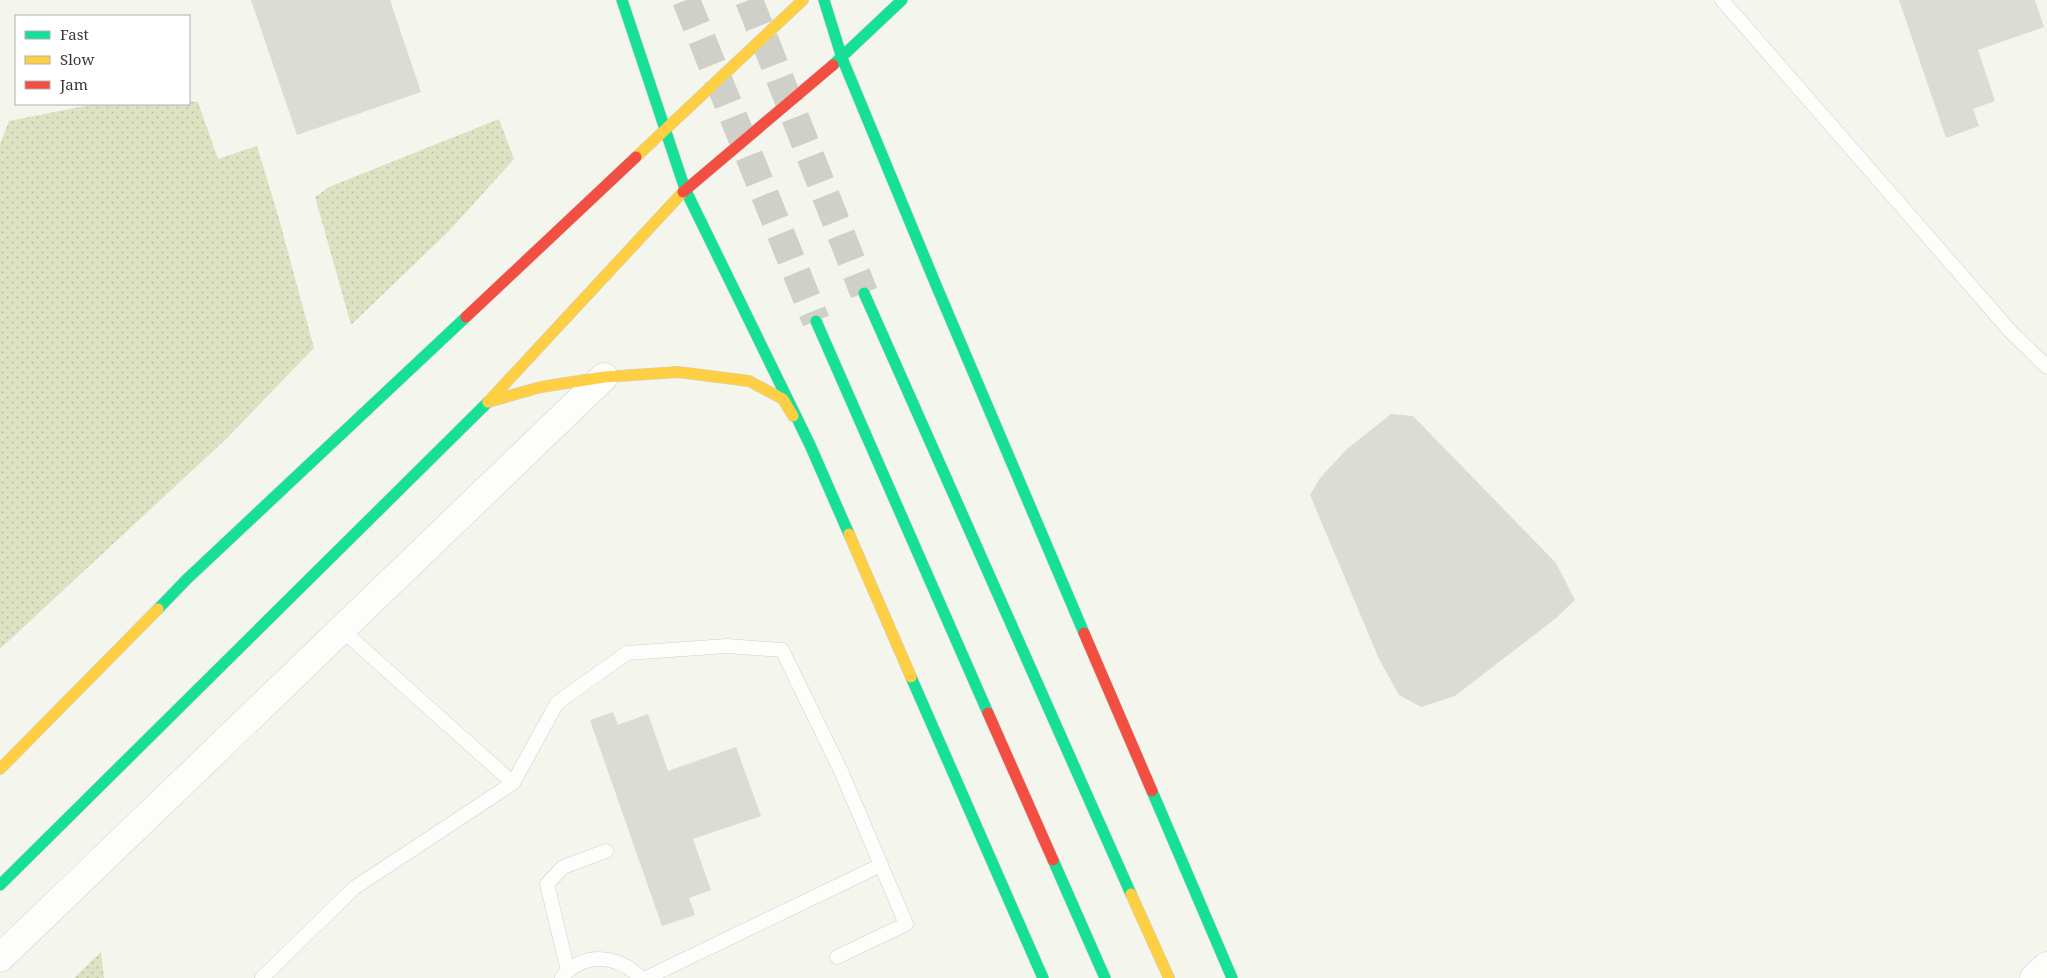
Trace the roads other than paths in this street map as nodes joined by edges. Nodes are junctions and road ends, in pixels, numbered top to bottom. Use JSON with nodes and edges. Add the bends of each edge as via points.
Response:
{"nodes":[{"id":1,"x":622,"y":0,"type":"edge"},
{"id":2,"x":802,"y":0,"type":"edge"},
{"id":3,"x":824,"y":0,"type":"edge"},
{"id":4,"x":902,"y":0,"type":"edge"},
{"id":5,"x":1722,"y":0,"type":"edge"},
{"id":6,"x":842,"y":58,"type":"junction"},
{"id":7,"x":665,"y":129,"type":"junction"},
{"id":8,"x":685,"y":190,"type":"junction"},
{"id":9,"x":864,"y":292,"type":"tunnel mouth"},
{"id":10,"x":816,"y":321,"type":"tunnel mouth"},
{"id":11,"x":2047,"y":367,"type":"edge"},
{"id":12,"x":604,"y":377,"type":"junction"},
{"id":13,"x":488,"y":402,"type":"junction"},
{"id":14,"x":810,"y":445,"type":"junction"},
{"id":15,"x":342,"y":630,"type":"junction"},
{"id":16,"x":0,"y":769,"type":"edge"},
{"id":17,"x":513,"y":783,"type":"junction"},
{"id":18,"x":606,"y":851,"type":"dead end"},
{"id":19,"x":881,"y":865,"type":"junction"},
{"id":20,"x":0,"y":886,"type":"edge"},
{"id":21,"x":0,"y":958,"type":"edge"},
{"id":22,"x":837,"y":958,"type":"dead end"},
{"id":23,"x":2047,"y":966,"type":"edge"},
{"id":24,"x":565,"y":975,"type":"edge"},
{"id":25,"x":262,"y":978,"type":"edge"},
{"id":26,"x":641,"y":978,"type":"edge"},
{"id":27,"x":646,"y":978,"type":"edge"},
{"id":28,"x":1043,"y":978,"type":"edge"},
{"id":29,"x":1105,"y":978,"type":"edge"},
{"id":30,"x":1169,"y":978,"type":"edge"},
{"id":31,"x":1232,"y":978,"type":"edge"},
{"id":32,"x":2034,"y":978,"type":"edge"}],
"edges":[{"from":1,"to":7,"type":"main road"},
{"from":2,"to":7,"type":"main road"},
{"from":3,"to":6,"type":"main road"},
{"from":4,"to":6,"type":"main road"},
{"from":5,"to":11,"type":"lane","via":[[2011,332]]},
{"from":6,"to":8,"type":"main road"},
{"from":6,"to":31,"type":"main road"},
{"from":7,"to":8,"type":"main road"},
{"from":7,"to":16,"type":"main road","via":[[186,579]]},
{"from":8,"to":13,"type":"main road"},
{"from":8,"to":14,"type":"main road"},
{"from":9,"to":30,"type":"main road"},
{"from":10,"to":29,"type":"main road"},
{"from":12,"to":13,"type":"main road","via":[[541,388]]},
{"from":12,"to":14,"type":"main road","via":[[678,372],[749,381],[783,399]]},
{"from":12,"to":15,"type":"street"},
{"from":13,"to":20,"type":"main road"},
{"from":14,"to":28,"type":"main road"},
{"from":15,"to":17,"type":"lane"},
{"from":15,"to":21,"type":"street"},
{"from":17,"to":19,"type":"lane","via":[[557,703],[627,652],[727,646],[782,650],[841,771]]},
{"from":17,"to":25,"type":"lane","via":[[354,888]]},
{"from":18,"to":24,"type":"lane","via":[[563,867],[547,884]]},
{"from":19,"to":22,"type":"lane","via":[[906,924]]},
{"from":19,"to":27,"type":"lane"},
{"from":23,"to":32,"type":"street"},
{"from":24,"to":26,"type":"lane","via":[[582,962],[599,959],[616,960]]}]}
